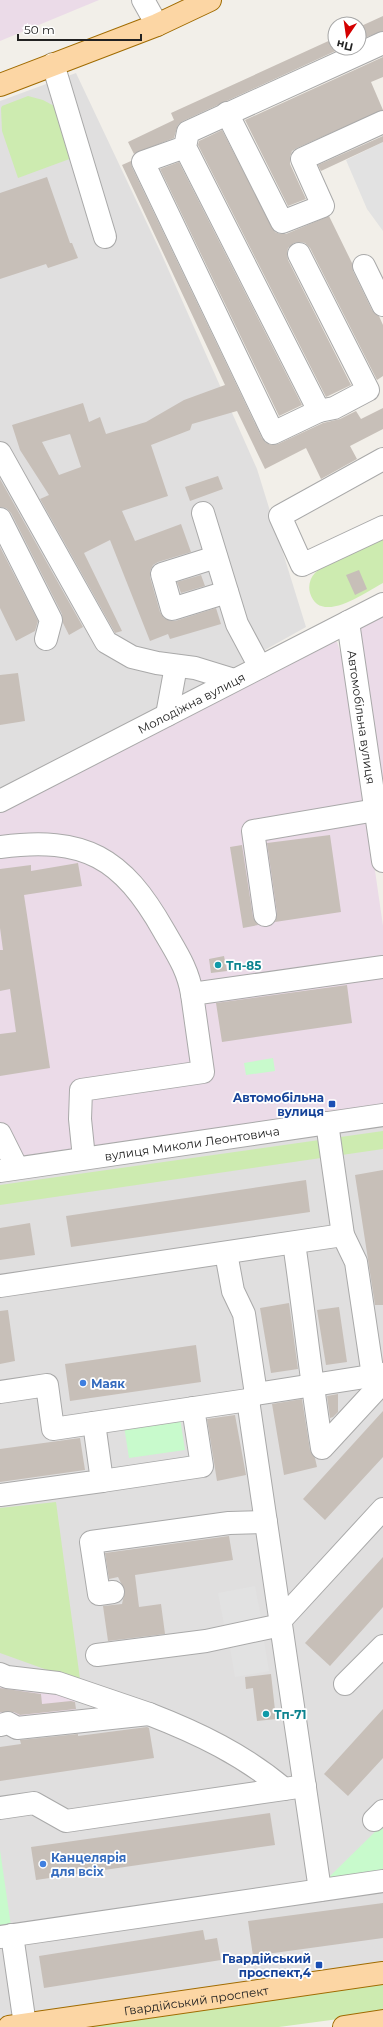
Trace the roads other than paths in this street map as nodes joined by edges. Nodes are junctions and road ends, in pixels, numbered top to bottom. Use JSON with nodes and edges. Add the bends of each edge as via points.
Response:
{"nodes":[{"id":1,"x":143,"y":0,"type":"edge"},
{"id":2,"x":210,"y":0,"type":"edge"},
{"id":3,"x":157,"y":25,"type":"junction"},
{"id":4,"x":383,"y":43,"type":"edge"},
{"id":5,"x":53,"y":64,"type":"junction"},
{"id":6,"x":0,"y":85,"type":"edge"},
{"id":7,"x":227,"y":113,"type":"junction"},
{"id":8,"x":383,"y":122,"type":"edge"},
{"id":9,"x":185,"y":147,"type":"junction"},
{"id":10,"x":105,"y":237,"type":"dead end"},
{"id":11,"x":299,"y":254,"type":"dead end"},
{"id":12,"x":364,"y":266,"type":"dead end"},
{"id":13,"x":383,"y":304,"type":"edge"},
{"id":14,"x":375,"y":392,"type":"edge"},
{"id":15,"x":319,"y":411,"type":"junction"},
{"id":16,"x":0,"y":452,"type":"edge"},
{"id":17,"x":383,"y":459,"type":"edge"},
{"id":18,"x":203,"y":513,"type":"dead end"},
{"id":19,"x":0,"y":519,"type":"edge"},
{"id":20,"x":383,"y":527,"type":"edge"},
{"id":21,"x":216,"y":557,"type":"junction"},
{"id":22,"x":226,"y":592,"type":"junction"},
{"id":23,"x":383,"y":604,"type":"edge"},
{"id":24,"x":348,"y":622,"type":"junction"},
{"id":25,"x":46,"y":639,"type":"dead end"},
{"id":26,"x":176,"y":666,"type":"junction"},
{"id":27,"x":260,"y":667,"type":"junction"},
{"id":28,"x":234,"y":680,"type":"junction"},
{"id":29,"x":167,"y":715,"type":"junction"},
{"id":30,"x":0,"y":802,"type":"edge"},
{"id":31,"x":376,"y":810,"type":"junction"},
{"id":32,"x":0,"y":847,"type":"edge"},
{"id":33,"x":382,"y":849,"type":"edge"},
{"id":34,"x":265,"y":915,"type":"dead end"},
{"id":35,"x":383,"y":967,"type":"edge"},
{"id":36,"x":192,"y":994,"type":"junction"},
{"id":37,"x":383,"y":1115,"type":"edge"},
{"id":38,"x":327,"y":1123,"type":"junction"},
{"id":39,"x":0,"y":1134,"type":"edge"},
{"id":40,"x":84,"y":1158,"type":"junction"},
{"id":41,"x":9,"y":1169,"type":"edge"},
{"id":42,"x":343,"y":1235,"type":"junction"},
{"id":43,"x":294,"y":1243,"type":"junction"},
{"id":44,"x":226,"y":1252,"type":"junction"},
{"id":45,"x":0,"y":1286,"type":"edge"},
{"id":46,"x":380,"y":1377,"type":"edge"},
{"id":47,"x":312,"y":1386,"type":"junction"},
{"id":48,"x":0,"y":1392,"type":"edge"},
{"id":49,"x":252,"y":1397,"type":"junction"},
{"id":50,"x":193,"y":1408,"type":"junction"},
{"id":51,"x":94,"y":1423,"type":"junction"},
{"id":52,"x":102,"y":1481,"type":"junction"},
{"id":53,"x":0,"y":1495,"type":"edge"},
{"id":54,"x":383,"y":1509,"type":"edge"},
{"id":55,"x":266,"y":1522,"type":"junction"},
{"id":56,"x":113,"y":1592,"type":"dead end"},
{"id":57,"x":280,"y":1623,"type":"junction"},
{"id":58,"x":383,"y":1646,"type":"edge"},
{"id":59,"x":97,"y":1655,"type":"dead end"},
{"id":60,"x":0,"y":1674,"type":"edge"},
{"id":61,"x":345,"y":1684,"type":"dead end"},
{"id":62,"x":149,"y":1714,"type":"junction"},
{"id":63,"x":0,"y":1725,"type":"edge"},
{"id":64,"x":294,"y":1787,"type":"junction"},
{"id":65,"x":0,"y":1808,"type":"edge"},
{"id":66,"x":383,"y":1881,"type":"edge"},
{"id":67,"x":320,"y":1890,"type":"junction"},
{"id":68,"x":6,"y":1936,"type":"edge"},
{"id":69,"x":383,"y":1973,"type":"edge"},
{"id":70,"x":383,"y":2021,"type":"edge"},
{"id":71,"x":17,"y":2026,"type":"edge"},
{"id":72,"x":344,"y":2027,"type":"edge"}],
"edges":[{"from":1,"to":3,"type":"street"},
{"from":2,"to":3,"type":"main road"},
{"from":3,"to":5,"type":"main road"},
{"from":4,"to":7,"type":"street"},
{"from":5,"to":6,"type":"main road"},
{"from":5,"to":10,"type":"street"},
{"from":7,"to":8,"type":"street","via":[[282,222],[323,206],[302,159]]},
{"from":7,"to":9,"type":"street","via":[[188,132]]},
{"from":9,"to":15,"type":"street"},
{"from":9,"to":15,"type":"street","via":[[143,162],[273,433]]},
{"from":11,"to":14,"type":"street"},
{"from":12,"to":13,"type":"street"},
{"from":14,"to":15,"type":"street"},
{"from":16,"to":26,"type":"street","via":[[106,642],[132,657],[156,664]]},
{"from":17,"to":20,"type":"street","via":[[280,516],[302,565]]},
{"from":18,"to":21,"type":"street"},
{"from":19,"to":25,"type":"street","via":[[51,620]]},
{"from":21,"to":22,"type":"street"},
{"from":21,"to":22,"type":"street","via":[[162,574],[172,609]]},
{"from":22,"to":27,"type":"street","via":[[237,624]]},
{"from":23,"to":24,"type":"street","name":"Молодіжна вулиця"},
{"from":24,"to":27,"type":"street","name":"Молодіжна вулиця"},
{"from":24,"to":31,"type":"street","name":"Автомобільна вулиця"},
{"from":26,"to":28,"type":"street","via":[[195,668]]},
{"from":26,"to":29,"type":"street"},
{"from":27,"to":28,"type":"street","name":"Молодіжна вулиця"},
{"from":28,"to":29,"type":"street","name":"Молодіжна вулиця"},
{"from":29,"to":30,"type":"street","name":"Молодіжна вулиця"},
{"from":31,"to":33,"type":"street","name":"Автомобільна вулиця"},
{"from":31,"to":34,"type":"street","via":[[253,831]]},
{"from":32,"to":36,"type":"street","via":[[28,844],[81,850],[104,859],[120,871],[145,899],[159,922],[189,976]]},
{"from":35,"to":36,"type":"street"},
{"from":36,"to":40,"type":"street","via":[[203,1072],[81,1090],[80,1119]]},
{"from":37,"to":38,"type":"street","name":"вулиця Миколи Леонтовича"},
{"from":38,"to":40,"type":"street","name":"вулиця Миколи Леонтовича"},
{"from":38,"to":42,"type":"street"},
{"from":39,"to":41,"type":"street"},
{"from":40,"to":41,"type":"street","name":"вулиця Миколи Леонтовича"},
{"from":42,"to":43,"type":"street"},
{"from":42,"to":46,"type":"street","via":[[356,1262]]},
{"from":43,"to":44,"type":"street"},
{"from":43,"to":47,"type":"street"},
{"from":44,"to":45,"type":"street"},
{"from":44,"to":49,"type":"street","via":[[233,1291],[244,1314]]},
{"from":46,"to":47,"type":"street"},
{"from":46,"to":47,"type":"street","via":[[322,1448]]},
{"from":47,"to":49,"type":"street"},
{"from":48,"to":51,"type":"street","via":[[47,1385],[53,1429]]},
{"from":49,"to":50,"type":"street"},
{"from":49,"to":55,"type":"street"},
{"from":50,"to":51,"type":"street"},
{"from":50,"to":52,"type":"street","via":[[202,1466]]},
{"from":51,"to":52,"type":"street"},
{"from":52,"to":53,"type":"street"},
{"from":54,"to":57,"type":"street"},
{"from":55,"to":56,"type":"street","via":[[229,1523],[91,1542],[99,1594]]},
{"from":55,"to":57,"type":"street"},
{"from":57,"to":59,"type":"street","via":[[206,1641]]},
{"from":57,"to":64,"type":"street"},
{"from":58,"to":61,"type":"street"},
{"from":60,"to":62,"type":"street","via":[[58,1683]]},
{"from":62,"to":63,"type":"street","via":[[17,1728],[8,1723]]},
{"from":62,"to":64,"type":"street","via":[[189,1729]]},
{"from":64,"to":65,"type":"street","via":[[66,1821],[34,1803]]},
{"from":64,"to":67,"type":"street"},
{"from":66,"to":67,"type":"street"},
{"from":67,"to":68,"type":"street"},
{"from":68,"to":71,"type":"street"},
{"from":69,"to":71,"type":"main road","name":"Гвардійський проспект"},
{"from":70,"to":72,"type":"main road"}]}
